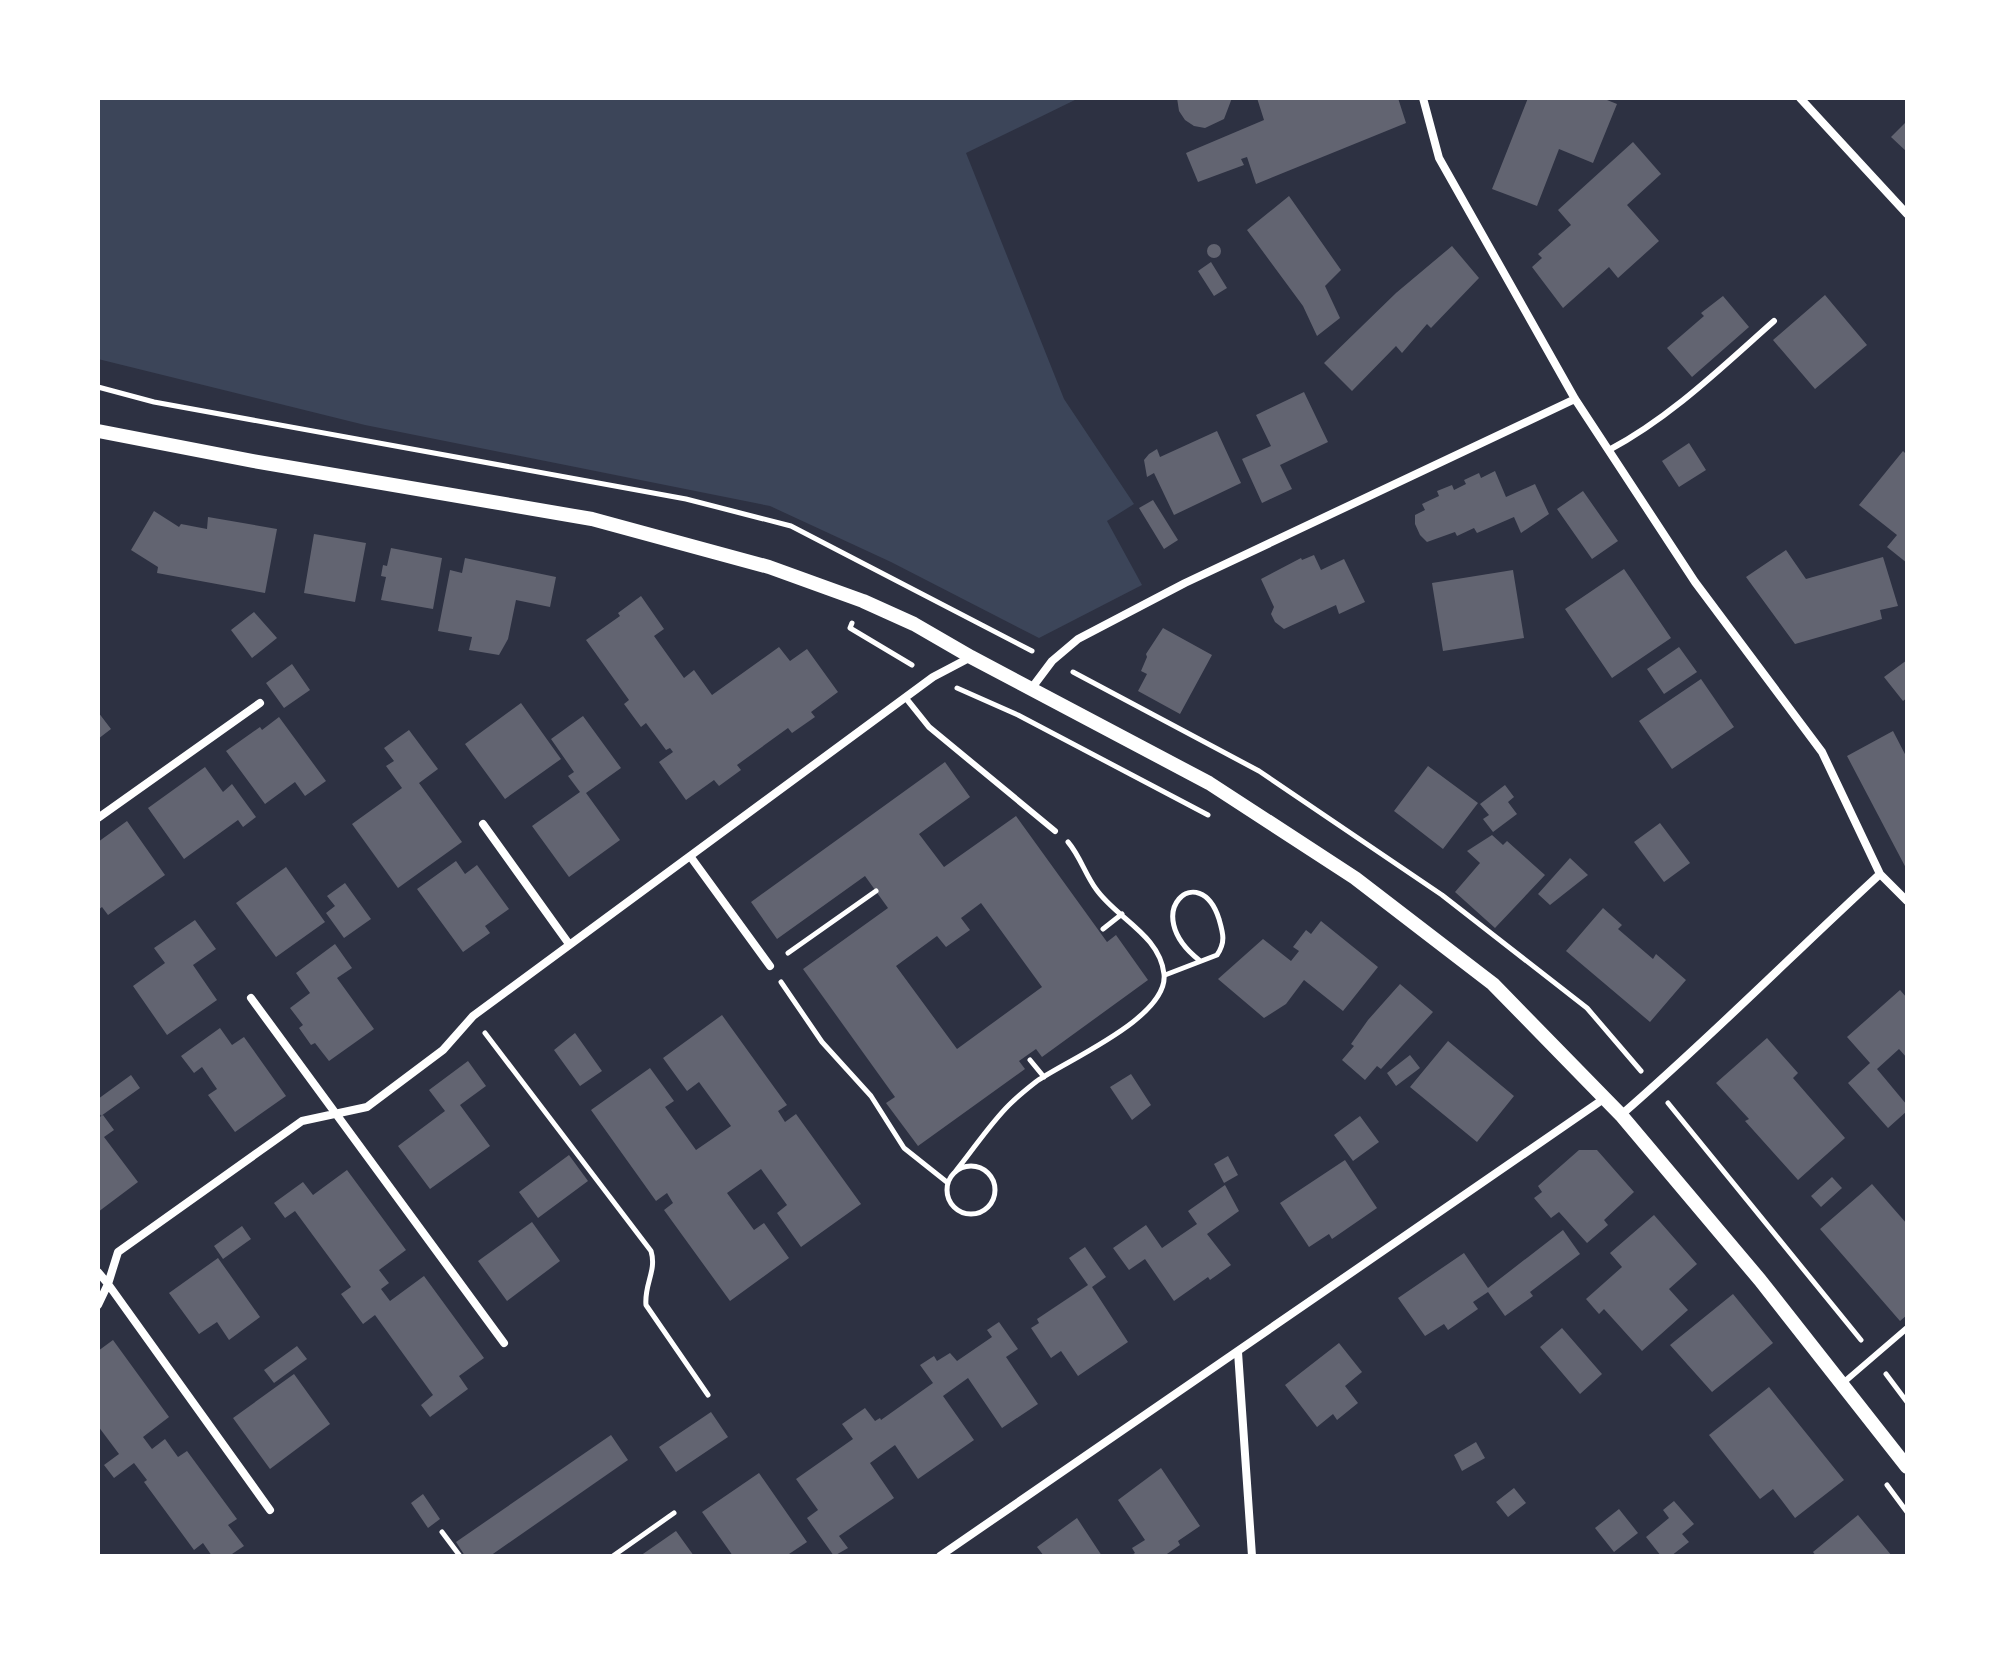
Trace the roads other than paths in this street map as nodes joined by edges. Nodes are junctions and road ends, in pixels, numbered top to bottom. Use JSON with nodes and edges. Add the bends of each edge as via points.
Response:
{"nodes":[{"id":1,"x":1423,"y":98,"type":"edge"},
{"id":2,"x":1800,"y":98,"type":"edge"},
{"id":3,"x":1907,"y":214,"type":"edge"},
{"id":4,"x":1774,"y":321,"type":"dead end"},
{"id":5,"x":1575,"y":399,"type":"junction"},
{"id":6,"x":98,"y":431,"type":"edge"},
{"id":7,"x":1609,"y":450,"type":"junction"},
{"id":8,"x":971,"y":657,"type":"junction"},
{"id":9,"x":1031,"y":689,"type":"junction"},
{"id":10,"x":905,"y":697,"type":"junction"},
{"id":11,"x":260,"y":703,"type":"dead end"},
{"id":12,"x":98,"y":818,"type":"edge"},
{"id":13,"x":483,"y":824,"type":"dead end"},
{"id":14,"x":1055,"y":831,"type":"road end"},
{"id":15,"x":690,"y":856,"type":"junction"},
{"id":16,"x":1880,"y":874,"type":"junction"},
{"id":17,"x":1907,"y":901,"type":"edge"},
{"id":18,"x":569,"y":944,"type":"junction"},
{"id":19,"x":770,"y":966,"type":"road end"},
{"id":20,"x":251,"y":998,"type":"dead end"},
{"id":21,"x":1605,"y":1098,"type":"junction"},
{"id":22,"x":338,"y":1114,"type":"junction"},
{"id":23,"x":1621,"y":1115,"type":"junction"},
{"id":24,"x":98,"y":1272,"type":"edge"},
{"id":25,"x":108,"y":1284,"type":"junction"},
{"id":26,"x":98,"y":1305,"type":"edge"},
{"id":27,"x":1907,"y":1328,"type":"edge"},
{"id":28,"x":504,"y":1343,"type":"dead end"},
{"id":29,"x":1238,"y":1352,"type":"junction"},
{"id":30,"x":1843,"y":1383,"type":"junction"},
{"id":31,"x":1907,"y":1467,"type":"edge"},
{"id":32,"x":270,"y":1510,"type":"dead end"},
{"id":33,"x":940,"y":1556,"type":"edge"},
{"id":34,"x":1252,"y":1556,"type":"edge"}],
"edges":[{"from":1,"to":5,"type":"street","via":[[1439,158]]},
{"from":2,"to":3,"type":"street"},
{"from":4,"to":7,"type":"lane","via":[[1639,435]]},
{"from":5,"to":7,"type":"street"},
{"from":5,"to":9,"type":"street","via":[[1078,639]]},
{"from":6,"to":8,"type":"street","via":[[592,519],[769,567],[863,601]]},
{"from":7,"to":16,"type":"street","via":[[1695,582],[1822,752]]},
{"from":8,"to":9,"type":"street"},
{"from":8,"to":10,"type":"street"},
{"from":9,"to":21,"type":"street","via":[[1209,783],[1355,878],[1493,984]]},
{"from":10,"to":14,"type":"lane","via":[[929,727]]},
{"from":10,"to":15,"type":"street"},
{"from":11,"to":12,"type":"street"},
{"from":13,"to":18,"type":"street"},
{"from":15,"to":18,"type":"street"},
{"from":15,"to":19,"type":"street"},
{"from":16,"to":17,"type":"street"},
{"from":16,"to":23,"type":"street"},
{"from":18,"to":22,"type":"street","via":[[473,1016],[443,1050],[367,1107]]},
{"from":20,"to":22,"type":"street"},
{"from":21,"to":23,"type":"street"},
{"from":21,"to":29,"type":"street"},
{"from":22,"to":25,"type":"street","via":[[302,1121],[118,1252]]},
{"from":22,"to":28,"type":"street"},
{"from":23,"to":30,"type":"street"},
{"from":24,"to":25,"type":"street"},
{"from":25,"to":26,"type":"street"},
{"from":25,"to":32,"type":"street"},
{"from":27,"to":30,"type":"lane"},
{"from":29,"to":33,"type":"street"},
{"from":29,"to":34,"type":"street"},
{"from":30,"to":31,"type":"street"}]}
